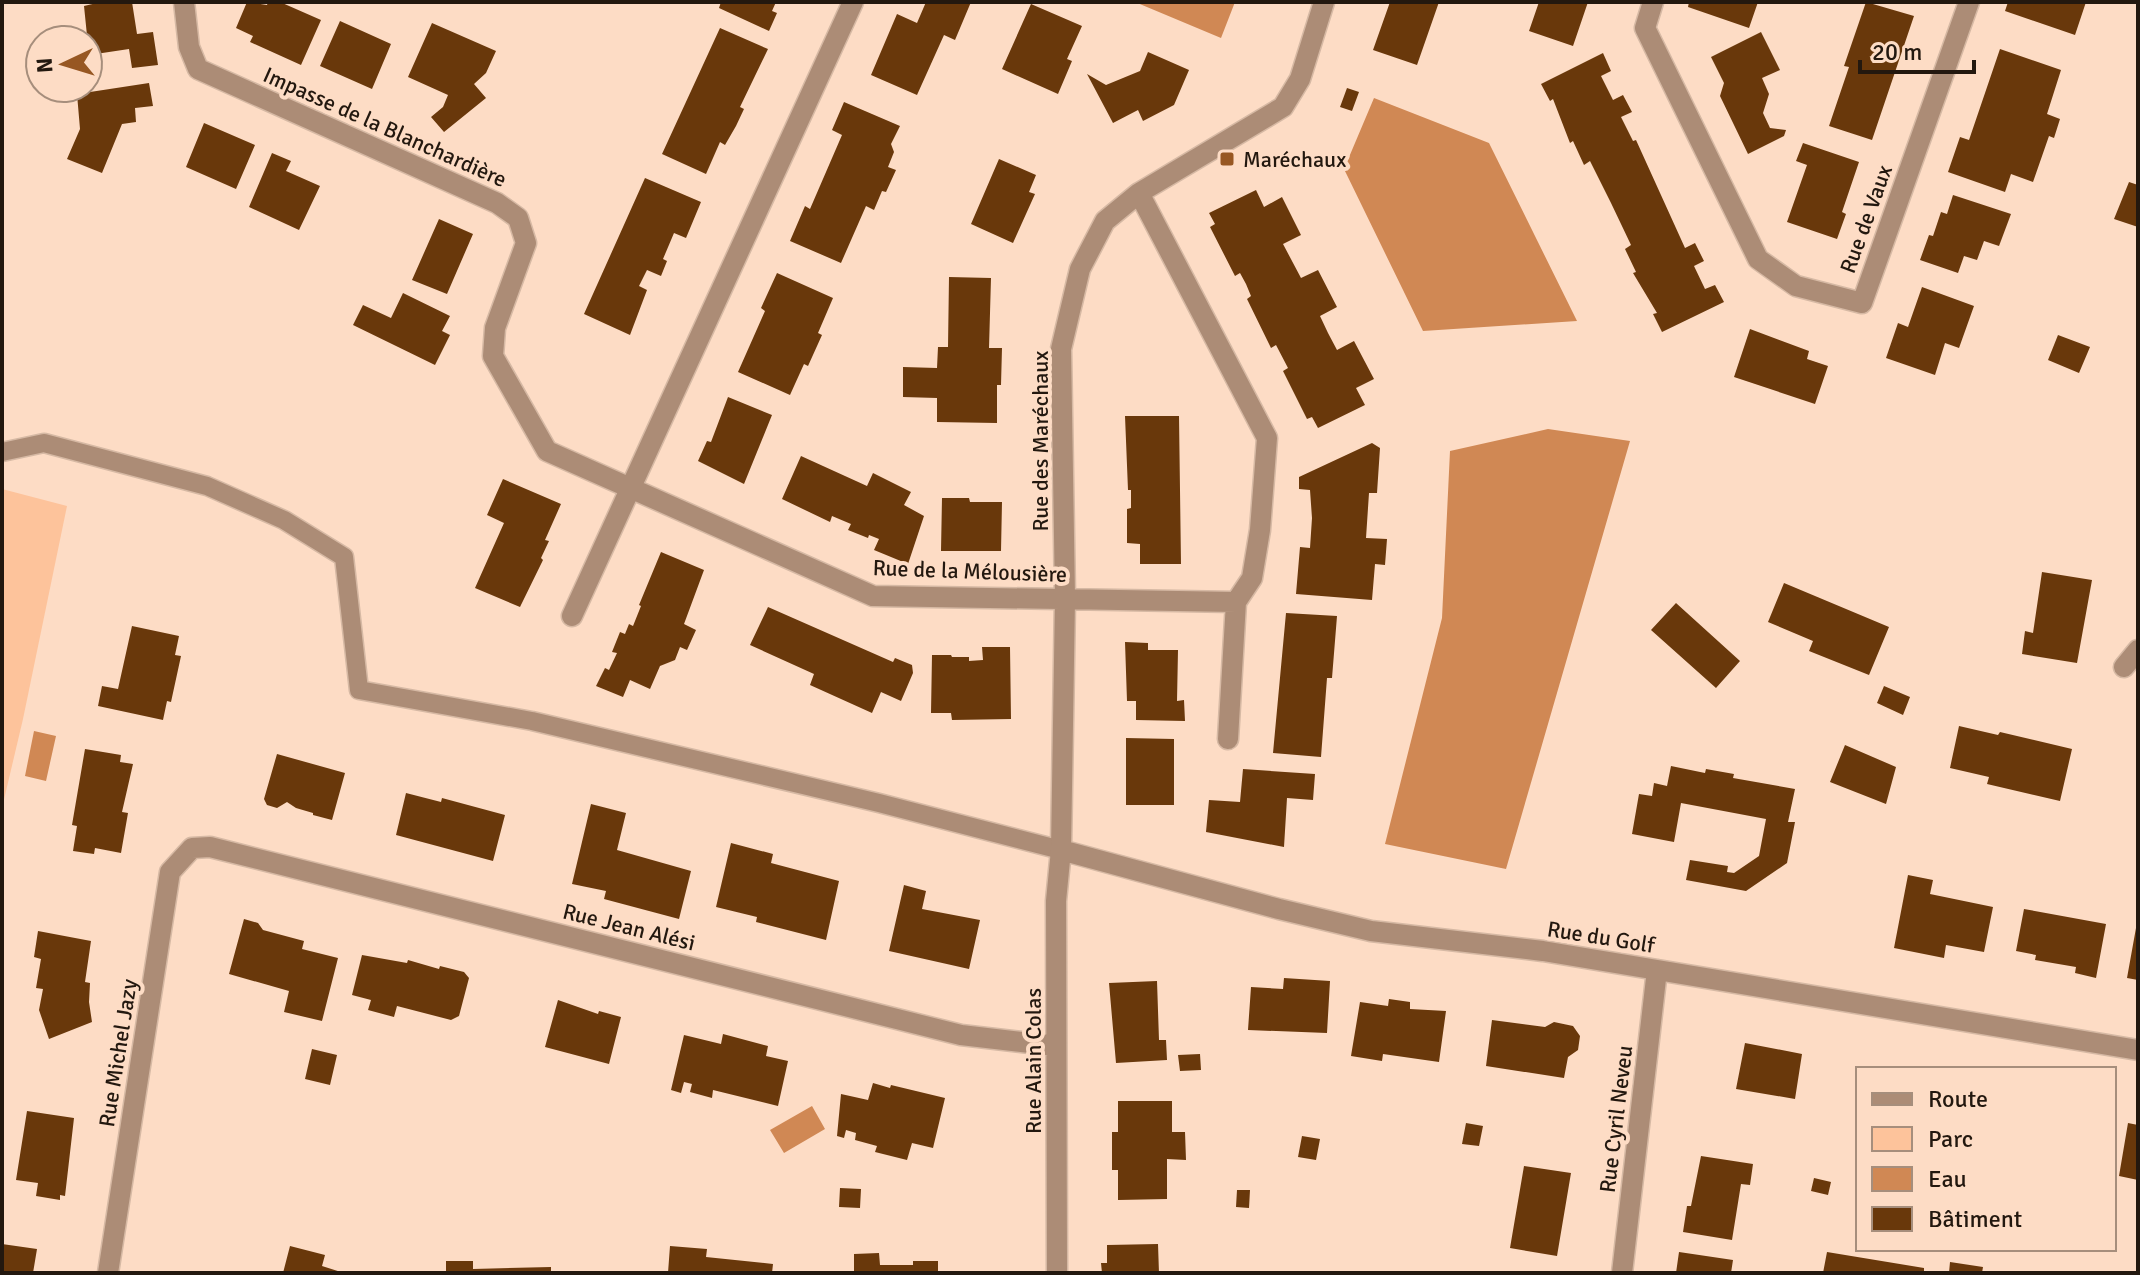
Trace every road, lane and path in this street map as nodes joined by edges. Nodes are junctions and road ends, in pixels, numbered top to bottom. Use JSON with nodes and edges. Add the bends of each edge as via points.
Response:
{"nodes":[{"id":1,"x":184,"y":2,"type":"edge"},
{"id":2,"x":853,"y":2,"type":"edge"},
{"id":3,"x":1324,"y":2,"type":"edge"},
{"id":4,"x":1653,"y":2,"type":"edge"},
{"id":5,"x":1969,"y":2,"type":"edge"},
{"id":6,"x":1139,"y":193,"type":"junction"},
{"id":7,"x":2,"y":452,"type":"edge"},
{"id":8,"x":629,"y":487,"type":"junction"},
{"id":9,"x":1065,"y":598,"type":"junction"},
{"id":10,"x":1236,"y":602,"type":"junction"},
{"id":11,"x":572,"y":616,"type":"dead end"},
{"id":12,"x":2138,"y":650,"type":"edge"},
{"id":13,"x":2124,"y":667,"type":"dead end"},
{"id":14,"x":1228,"y":739,"type":"dead end"},
{"id":15,"x":192,"y":848,"type":"joint"},
{"id":16,"x":1061,"y":850,"type":"junction"},
{"id":17,"x":1657,"y":970,"type":"junction"},
{"id":18,"x":1056,"y":1046,"type":"junction"},
{"id":19,"x":2138,"y":1050,"type":"edge"},
{"id":20,"x":108,"y":1273,"type":"edge"},
{"id":21,"x":1057,"y":1273,"type":"edge"},
{"id":22,"x":1622,"y":1273,"type":"edge"}],
"edges":[{"from":1,"to":8,"type":"street","name":"Impasse de la Blanchardière","via":[[189,47],[198,69],[497,203],[518,218],[526,243],[495,328],[493,356],[547,451]]},
{"from":2,"to":8,"type":"street"},
{"from":3,"to":6,"type":"street","name":"Rue des Maréchaux","via":[[1300,79],[1283,107]]},
{"from":4,"to":5,"type":"street","name":"Rue de Vaux","via":[[1645,28],[1758,259],[1796,286],[1862,303]]},
{"from":6,"to":9,"type":"street","name":"Rue des Maréchaux","via":[[1105,221],[1080,269],[1061,349]]},
{"from":6,"to":10,"type":"street","via":[[1267,438],[1252,578]]},
{"from":7,"to":16,"type":"lane","via":[[44,443],[207,486],[284,520],[344,557],[359,690],[532,721]]},
{"from":8,"to":9,"type":"street","name":"Rue de la Mélousière","via":[[873,596]]},
{"from":8,"to":11,"type":"street"},
{"from":9,"to":10,"type":"street","name":"Rue de la Mélousière"},
{"from":9,"to":16,"type":"street","name":"Rue des Maréchaux"},
{"from":10,"to":14,"type":"street"},
{"from":12,"to":13,"type":"street"},
{"from":15,"to":18,"type":"street","name":"Rue Jean Alési","via":[[210,847],[961,1035]]},
{"from":15,"to":20,"type":"street","name":"Rue Michel Jazy","via":[[170,872]]},
{"from":16,"to":17,"type":"street","name":"Rue du Golf","via":[[1371,931]]},
{"from":16,"to":18,"type":"street","name":"Rue Alain Colas"},
{"from":17,"to":19,"type":"street","name":"Rue du Golf"},
{"from":17,"to":22,"type":"street","name":"Rue Cyril Neveu"},
{"from":18,"to":21,"type":"street","name":"Rue Alain Colas"}]}
